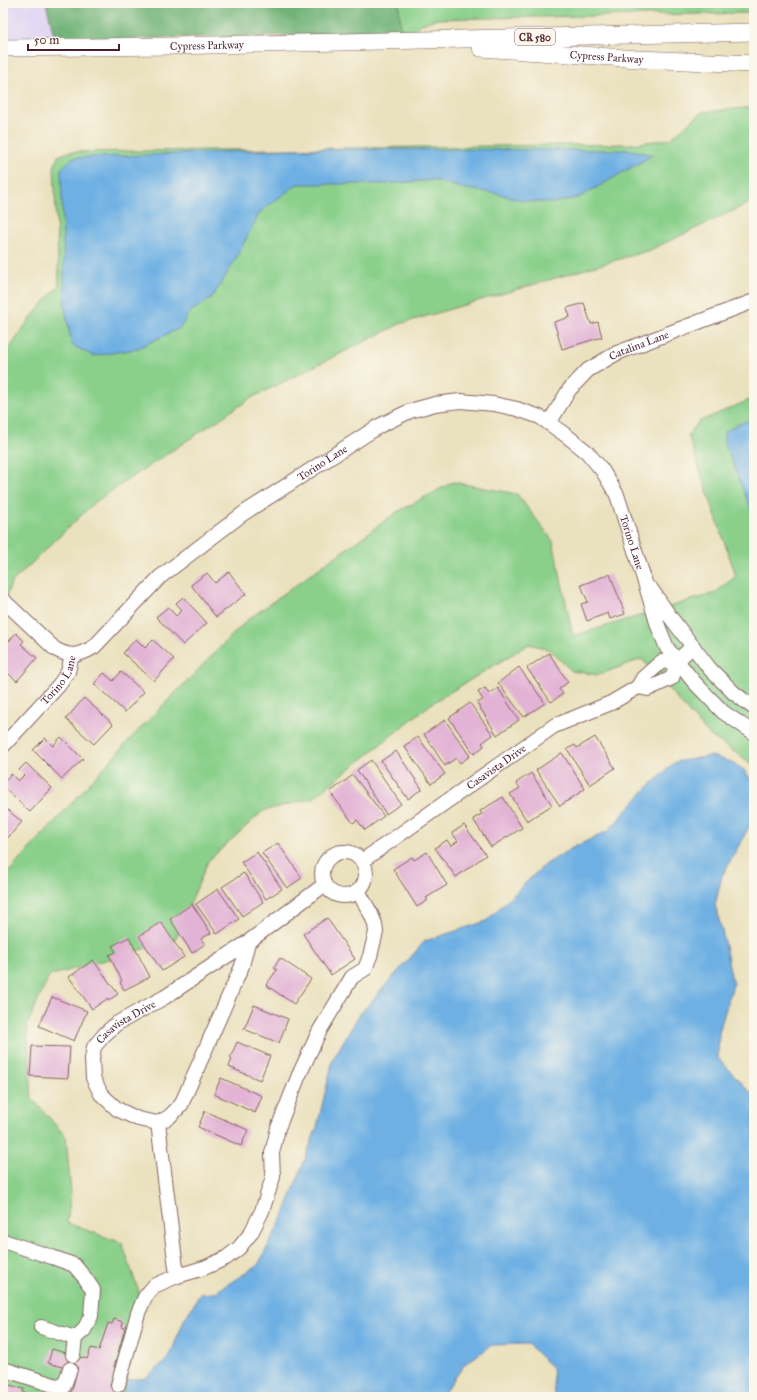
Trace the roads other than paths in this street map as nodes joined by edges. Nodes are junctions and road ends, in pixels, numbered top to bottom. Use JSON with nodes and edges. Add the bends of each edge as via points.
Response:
{"nodes":[{"id":1,"x":754,"y":32,"type":"edge"},
{"id":2,"x":315,"y":42,"type":"junction"},
{"id":3,"x":3,"y":48,"type":"edge"},
{"id":4,"x":754,"y":64,"type":"edge"},
{"id":5,"x":754,"y":301,"type":"edge"},
{"id":6,"x":549,"y":423,"type":"junction"},
{"id":7,"x":644,"y":579,"type":"junction"},
{"id":8,"x":3,"y":600,"type":"edge"},
{"id":9,"x":693,"y":646,"type":"junction"},
{"id":10,"x":72,"y":655,"type":"junction"},
{"id":11,"x":678,"y":660,"type":"junction"},
{"id":12,"x":754,"y":708,"type":"edge"},
{"id":13,"x":754,"y":733,"type":"edge"},
{"id":14,"x":3,"y":746,"type":"edge"},
{"id":15,"x":362,"y":861,"type":"junction"},
{"id":16,"x":324,"y":885,"type":"junction"},
{"id":17,"x":358,"y":891,"type":"junction"},
{"id":18,"x":248,"y":942,"type":"junction"},
{"id":19,"x":158,"y":1123,"type":"junction"},
{"id":20,"x":3,"y":1241,"type":"edge"},
{"id":21,"x":177,"y":1276,"type":"junction"},
{"id":22,"x":41,"y":1327,"type":"dead end"},
{"id":23,"x":75,"y":1338,"type":"junction"},
{"id":24,"x":74,"y":1355,"type":"dead end"},
{"id":25,"x":70,"y":1369,"type":"dead end"},
{"id":26,"x":3,"y":1370,"type":"edge"},
{"id":27,"x":118,"y":1385,"type":"dead end"}],
"edges":[{"from":1,"to":2,"type":"main road","name":"Cypress Parkway","number":"CR 580"},
{"from":2,"to":3,"type":"main road","name":"Cypress Parkway","number":"CR 580"},
{"from":2,"to":4,"type":"main road","name":"Cypress Parkway","number":"CR 580"},
{"from":5,"to":6,"type":"street","name":"Catalina Lane","via":[[617,353],[588,370],[569,390]]},
{"from":6,"to":7,"type":"street","name":"Torino Lane","via":[[587,452],[602,470],[617,495]]},
{"from":6,"to":10,"type":"street","name":"Torino Lane","via":[[540,417],[494,404],[460,401],[410,411],[386,423],[244,514],[160,578],[94,647],[81,655]]},
{"from":7,"to":9,"type":"street","name":"Torino Lane"},
{"from":7,"to":11,"type":"street","name":"Torino Lane","via":[[667,648]]},
{"from":8,"to":10,"type":"street","via":[[55,649],[65,655]]},
{"from":9,"to":11,"type":"street"},
{"from":9,"to":12,"type":"street","name":"Torino Lane","via":[[729,688]]},
{"from":10,"to":14,"type":"street","name":"Torino Lane","via":[[68,672],[59,685]]},
{"from":11,"to":13,"type":"street","name":"Torino Lane","via":[[694,682],[723,712]]},
{"from":11,"to":15,"type":"street","name":"Casavista Drive","via":[[661,662],[643,678],[638,687],[611,703],[554,726]]},
{"from":15,"to":16,"type":"street","via":[[350,853],[335,854],[324,864]]},
{"from":15,"to":17,"type":"street","via":[[366,875],[365,882]]},
{"from":16,"to":17,"type":"street","via":[[329,891],[342,897]]},
{"from":16,"to":18,"type":"street","name":"Casavista Drive"},
{"from":17,"to":21,"type":"street","via":[[375,924],[376,932],[370,956],[365,969],[352,977],[320,1030],[299,1075],[278,1128],[272,1153],[273,1178],[262,1210],[239,1248],[226,1258],[204,1268]]},
{"from":18,"to":19,"type":"street","via":[[242,966],[181,1105],[169,1117]]},
{"from":18,"to":19,"type":"street","name":"Casavista Drive","via":[[165,997],[116,1024],[94,1047],[93,1078],[102,1094],[117,1109],[138,1119]]},
{"from":19,"to":21,"type":"street"},
{"from":20,"to":23,"type":"street","via":[[74,1266],[85,1278],[93,1290],[91,1316],[84,1330]]},
{"from":21,"to":27,"type":"street","via":[[154,1286],[145,1297]]},
{"from":22,"to":23,"type":"street"},
{"from":23,"to":24,"type":"street"},
{"from":25,"to":26,"type":"street","via":[[63,1388]]}]}
